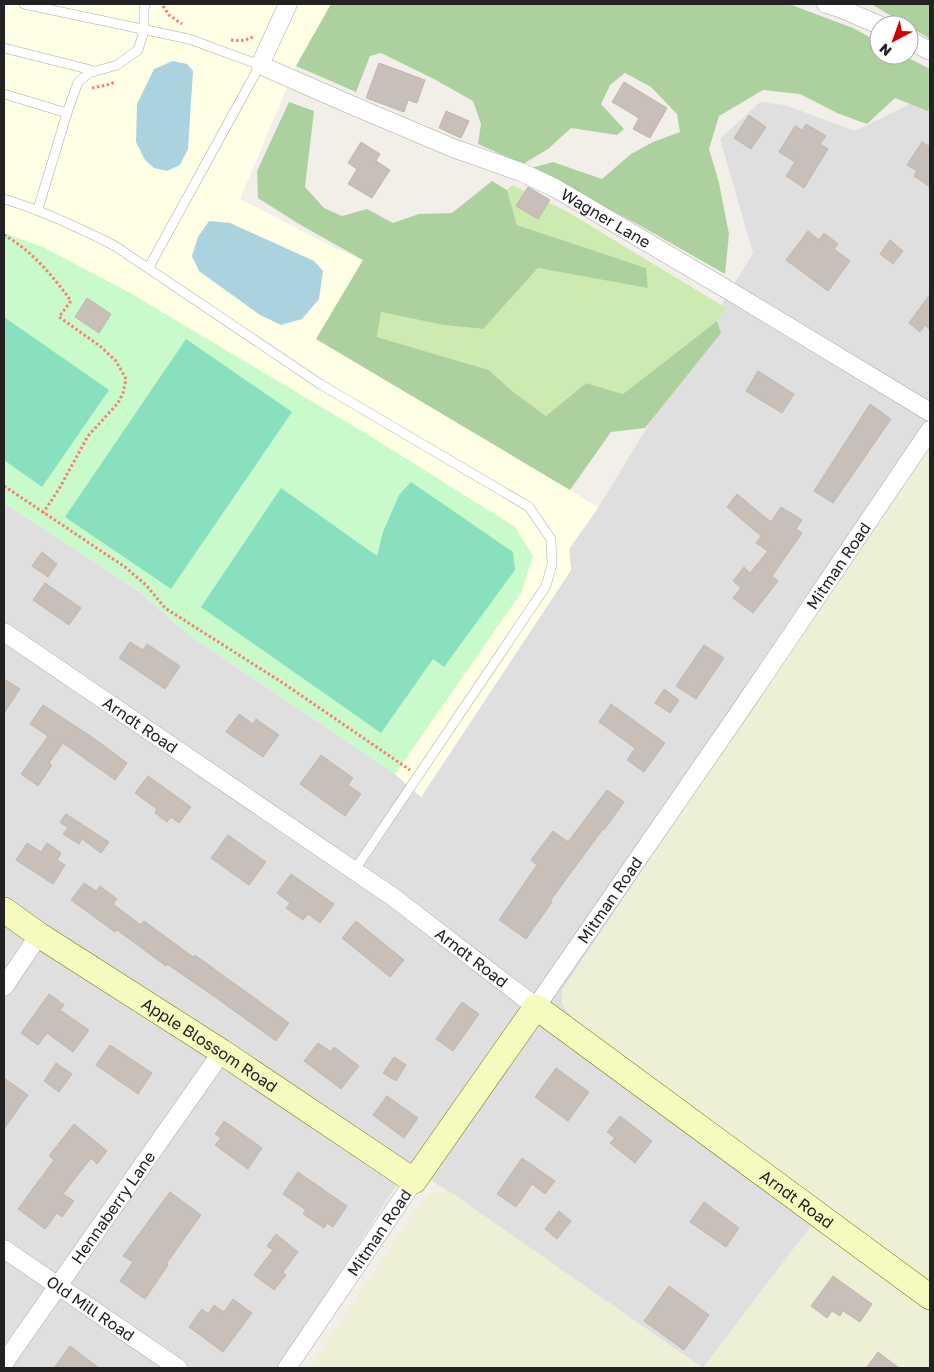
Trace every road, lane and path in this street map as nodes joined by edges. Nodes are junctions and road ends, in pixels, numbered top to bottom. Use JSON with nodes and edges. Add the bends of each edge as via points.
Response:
{"nodes":[{"id":1,"x":24,"y":4,"type":"edge"},
{"id":2,"x":145,"y":4,"type":"edge"},
{"id":3,"x":288,"y":4,"type":"edge"},
{"id":4,"x":826,"y":4,"type":"edge"},
{"id":5,"x":163,"y":6,"type":"dead end"},
{"id":6,"x":869,"y":20,"type":"edge"},
{"id":7,"x":189,"y":27,"type":"dead end"},
{"id":8,"x":144,"y":31,"type":"junction"},
{"id":9,"x":257,"y":34,"type":"dead end"},
{"id":10,"x":224,"y":39,"type":"dead end"},
{"id":11,"x":4,"y":48,"type":"edge"},
{"id":12,"x":260,"y":64,"type":"junction"},
{"id":13,"x":96,"y":71,"type":"junction"},
{"id":14,"x":114,"y":82,"type":"dead end"},
{"id":15,"x":89,"y":90,"type":"dead end"},
{"id":16,"x":4,"y":94,"type":"edge"},
{"id":17,"x":66,"y":113,"type":"junction"},
{"id":18,"x":4,"y":199,"type":"edge"},
{"id":19,"x":38,"y":209,"type":"junction"},
{"id":20,"x":4,"y":235,"type":"edge"},
{"id":21,"x":149,"y":268,"type":"junction"},
{"id":22,"x":930,"y":412,"type":"edge"},
{"id":23,"x":930,"y":430,"type":"edge"},
{"id":24,"x":4,"y":486,"type":"edge"},
{"id":25,"x":44,"y":513,"type":"junction"},
{"id":26,"x":4,"y":632,"type":"edge"},
{"id":27,"x":418,"y":775,"type":"junction"},
{"id":28,"x":354,"y":871,"type":"junction"},
{"id":29,"x":4,"y":910,"type":"edge"},
{"id":30,"x":39,"y":934,"type":"junction"},
{"id":31,"x":4,"y":987,"type":"edge"},
{"id":32,"x":536,"y":1007,"type":"junction"},
{"id":33,"x":222,"y":1052,"type":"junction"},
{"id":34,"x":414,"y":1181,"type":"junction"},
{"id":35,"x":4,"y":1249,"type":"edge"},
{"id":36,"x":57,"y":1286,"type":"junction"},
{"id":37,"x":930,"y":1297,"type":"edge"},
{"id":38,"x":4,"y":1363,"type":"edge"},
{"id":39,"x":178,"y":1368,"type":"edge"},
{"id":40,"x":287,"y":1368,"type":"edge"}],
"edges":[{"from":1,"to":8,"type":"lane"},
{"from":2,"to":8,"type":"lane"},
{"from":3,"to":12,"type":"street"},
{"from":4,"to":6,"type":"street"},
{"from":5,"to":7,"type":"path","via":[[180,24]]},
{"from":8,"to":12,"type":"lane","via":[[189,39]]},
{"from":8,"to":13,"type":"lane","via":[[138,50],[117,65]]},
{"from":9,"to":10,"type":"path","via":[[241,41]]},
{"from":11,"to":13,"type":"lane"},
{"from":12,"to":21,"type":"lane"},
{"from":12,"to":22,"type":"street","name":"Wagner Lane","via":[[356,108],[554,188]]},
{"from":13,"to":17,"type":"lane","via":[[78,82]]},
{"from":14,"to":15,"type":"path"},
{"from":16,"to":17,"type":"lane"},
{"from":17,"to":19,"type":"lane"},
{"from":18,"to":19,"type":"lane"},
{"from":19,"to":21,"type":"lane","via":[[115,246]]},
{"from":20,"to":25,"type":"path","via":[[37,260],[71,301],[59,317],[100,346],[116,362],[126,379],[118,403],[88,436]]},
{"from":21,"to":27,"type":"lane","via":[[320,384],[529,508],[551,539],[552,564],[546,586]]},
{"from":23,"to":32,"type":"street","name":"Mitman Road"},
{"from":24,"to":25,"type":"path"},
{"from":25,"to":27,"type":"path","via":[[125,567],[165,608]]},
{"from":26,"to":28,"type":"street","name":"Arndt Road"},
{"from":27,"to":28,"type":"lane"},
{"from":28,"to":32,"type":"street","name":"Arndt Road","via":[[393,897]]},
{"from":29,"to":30,"type":"street","name":"Apple Blossom Road"},
{"from":30,"to":31,"type":"street"},
{"from":30,"to":33,"type":"street","name":"Apple Blossom Road"},
{"from":32,"to":34,"type":"street","name":"Mitman Road"},
{"from":32,"to":37,"type":"street","name":"Arndt Road"},
{"from":33,"to":34,"type":"street","name":"Apple Blossom Road"},
{"from":33,"to":36,"type":"street","name":"Hennaberry Lane"},
{"from":34,"to":40,"type":"street","name":"Mitman Road"},
{"from":35,"to":36,"type":"street","name":"Old Mill Road"},
{"from":36,"to":38,"type":"street","name":"Hennaberry Lane"},
{"from":36,"to":39,"type":"street","name":"Old Mill Road"}]}
